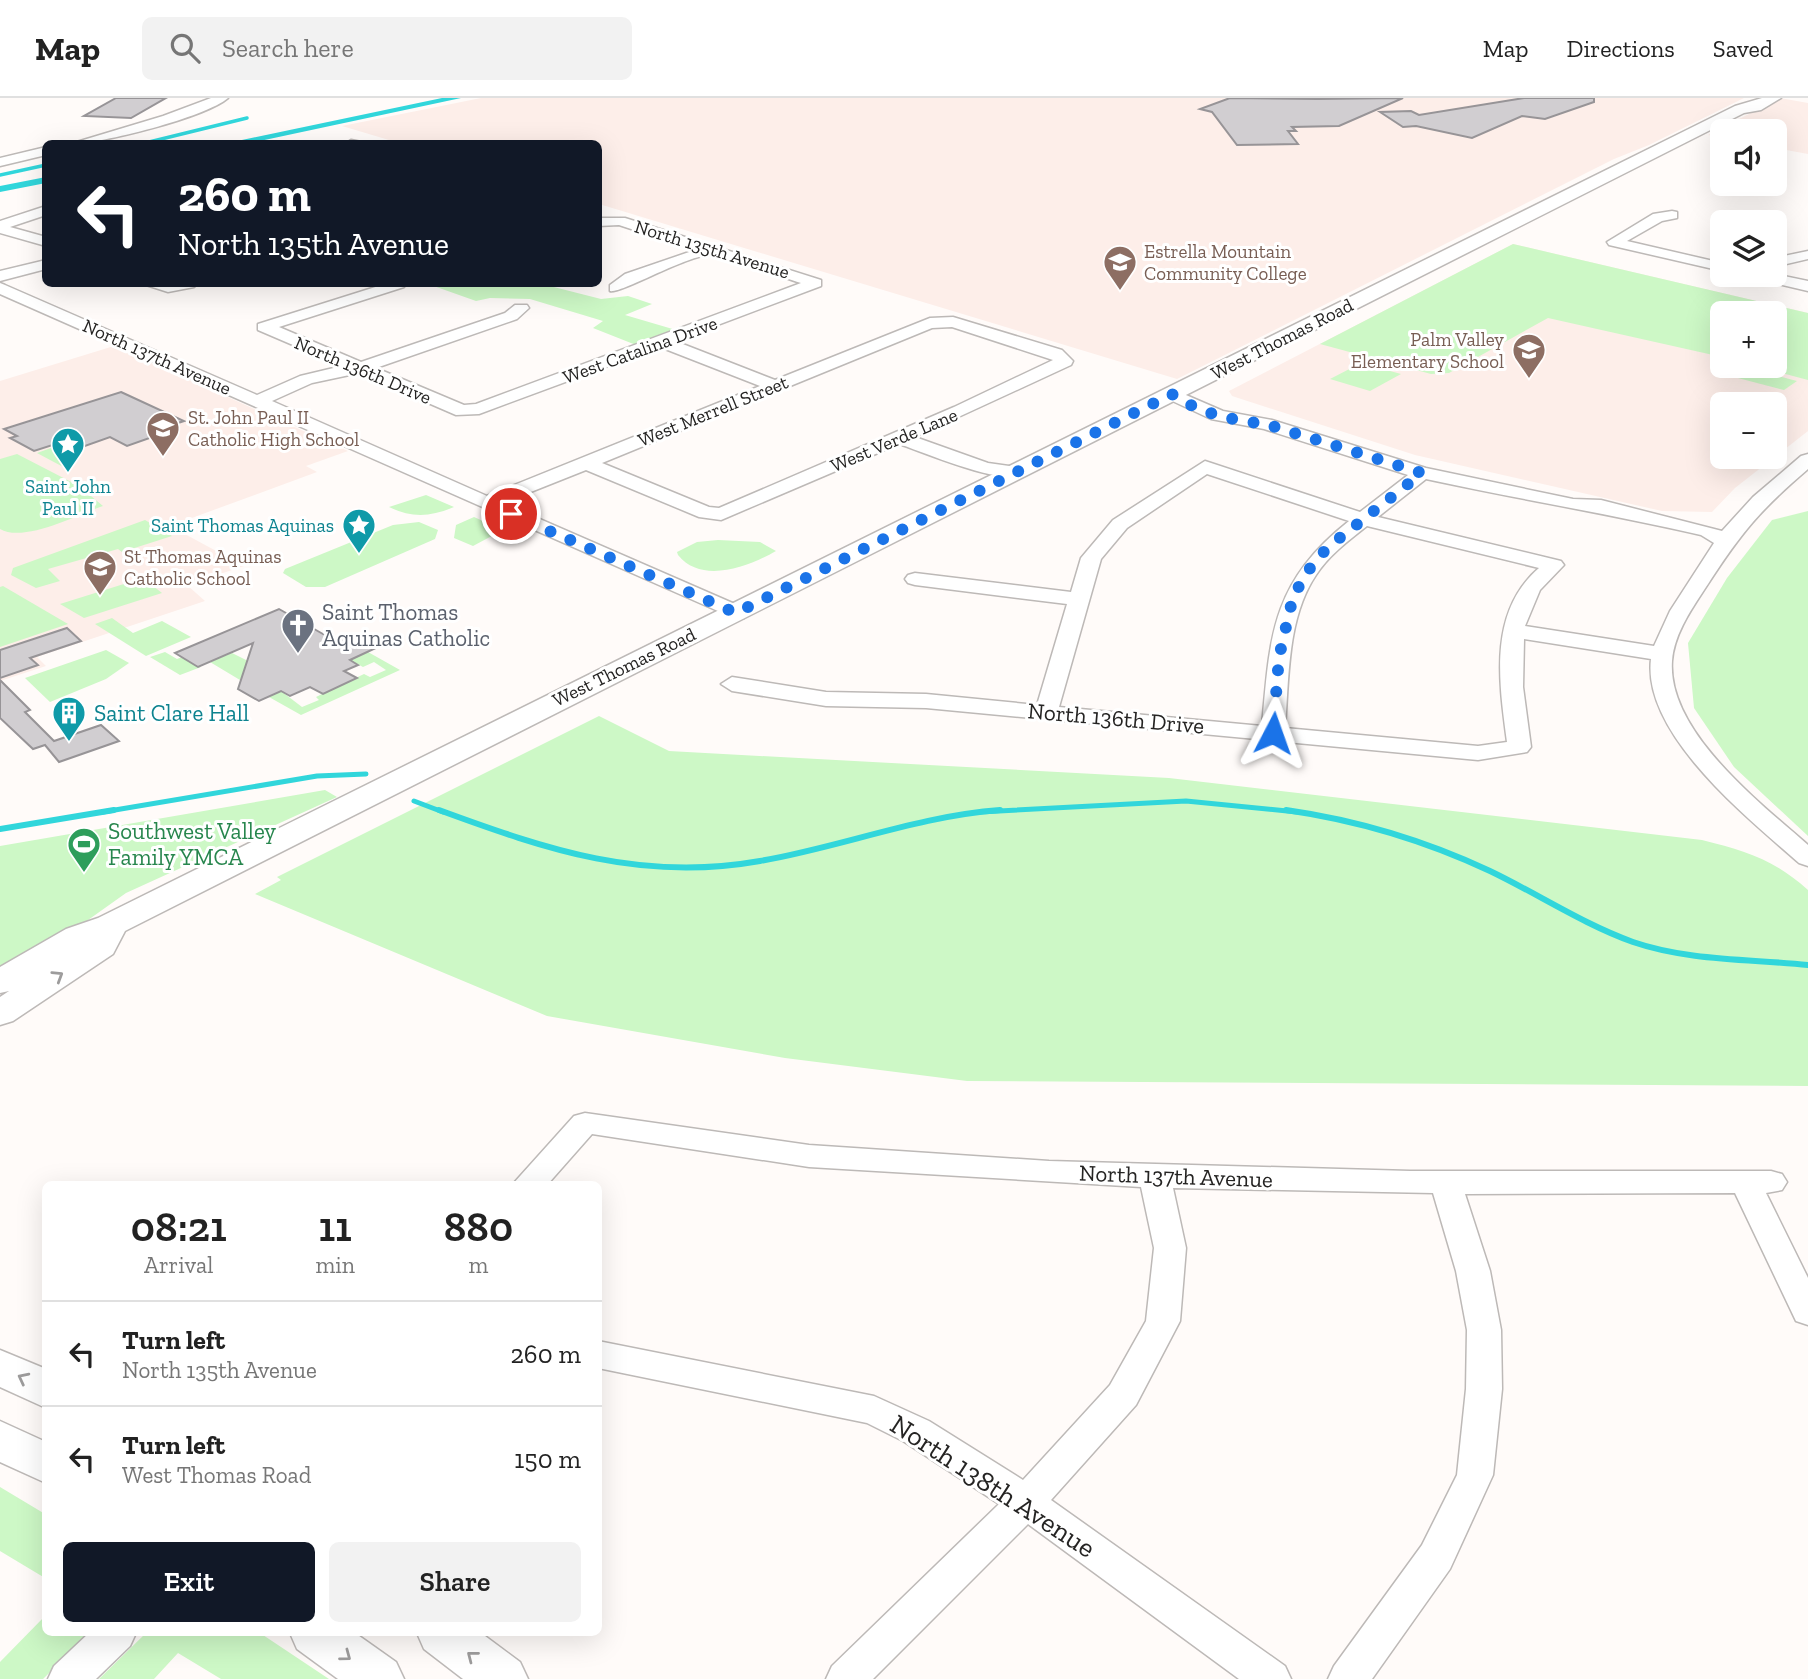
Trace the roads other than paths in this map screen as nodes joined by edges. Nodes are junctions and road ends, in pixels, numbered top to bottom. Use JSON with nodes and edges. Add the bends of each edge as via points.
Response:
{"nodes":[{"id":1,"x":222,"y":98,"type":"edge"},
{"id":2,"x":1773,"y":98,"type":"edge"},
{"id":3,"x":1745,"y":103,"type":"edge"},
{"id":4,"x":92,"y":140,"type":"edge"},
{"id":5,"x":42,"y":152,"type":"edge"},
{"id":6,"x":0,"y":162,"type":"edge"},
{"id":7,"x":42,"y":211,"type":"edge"},
{"id":8,"x":1672,"y":215,"type":"dead end"},
{"id":9,"x":603,"y":221,"type":"edge"},
{"id":10,"x":0,"y":227,"type":"edge"},
{"id":11,"x":42,"y":241,"type":"edge"},
{"id":12,"x":711,"y":248,"type":"junction"},
{"id":13,"x":1808,"y":255,"type":"edge"},
{"id":14,"x":1787,"y":260,"type":"edge"},
{"id":15,"x":1710,"y":264,"type":"edge"},
{"id":16,"x":42,"y":265,"type":"edge"},
{"id":17,"x":42,"y":272,"type":"edge"},
{"id":18,"x":0,"y":276,"type":"edge"},
{"id":19,"x":1787,"y":281,"type":"edge"},
{"id":20,"x":816,"y":283,"type":"joint"},
{"id":21,"x":0,"y":286,"type":"edge"},
{"id":22,"x":1808,"y":286,"type":"edge"},
{"id":23,"x":390,"y":287,"type":"edge"},
{"id":24,"x":615,"y":288,"type":"dead end"},
{"id":25,"x":521,"y":308,"type":"dead end"},
{"id":26,"x":264,"y":327,"type":"joint"},
{"id":27,"x":662,"y":342,"type":"junction"},
{"id":28,"x":1065,"y":361,"type":"joint"},
{"id":29,"x":357,"y":369,"type":"junction"},
{"id":30,"x":776,"y":386,"type":"junction"},
{"id":31,"x":1172,"y":394,"type":"junction"},
{"id":32,"x":259,"y":402,"type":"junction"},
{"id":33,"x":462,"y":411,"type":"joint"},
{"id":34,"x":905,"y":433,"type":"junction"},
{"id":35,"x":1808,"y":460,"type":"edge"},
{"id":36,"x":586,"y":463,"type":"junction"},
{"id":37,"x":1016,"y":472,"type":"junction"},
{"id":38,"x":1422,"y":473,"type":"junction"},
{"id":39,"x":487,"y":503,"type":"junction"},
{"id":40,"x":1365,"y":520,"type":"junction"},
{"id":41,"x":1726,"y":542,"type":"junction"},
{"id":42,"x":915,"y":579,"type":"dead end"},
{"id":43,"x":1077,"y":599,"type":"junction"},
{"id":44,"x":736,"y":613,"type":"junction"},
{"id":45,"x":1514,"y":631,"type":"junction"},
{"id":46,"x":1663,"y":654,"type":"junction"},
{"id":47,"x":732,"y":684,"type":"dead end"},
{"id":48,"x":1046,"y":712,"type":"junction"},
{"id":49,"x":1273,"y":733,"type":"junction"},
{"id":50,"x":1808,"y":858,"type":"edge"},
{"id":51,"x":110,"y":925,"type":"junction"},
{"id":52,"x":0,"y":982,"type":"edge"},
{"id":53,"x":0,"y":1013,"type":"edge"},
{"id":54,"x":1155,"y":1178,"type":"junction"},
{"id":55,"x":532,"y":1181,"type":"edge"},
{"id":56,"x":1445,"y":1182,"type":"junction"},
{"id":57,"x":1808,"y":1312,"type":"edge"},
{"id":58,"x":602,"y":1355,"type":"edge"},
{"id":59,"x":0,"y":1367,"type":"edge"},
{"id":60,"x":42,"y":1388,"type":"edge"},
{"id":61,"x":0,"y":1440,"type":"edge"},
{"id":62,"x":42,"y":1462,"type":"edge"},
{"id":63,"x":1026,"y":1502,"type":"junction"},
{"id":64,"x":113,"y":1636,"type":"edge"},
{"id":65,"x":319,"y":1636,"type":"edge"},
{"id":66,"x":446,"y":1636,"type":"edge"},
{"id":67,"x":68,"y":1679,"type":"edge"},
{"id":68,"x":378,"y":1679,"type":"edge"},
{"id":69,"x":502,"y":1679,"type":"edge"},
{"id":70,"x":846,"y":1679,"type":"edge"},
{"id":71,"x":1271,"y":1679,"type":"edge"},
{"id":72,"x":1348,"y":1679,"type":"edge"}],
"edges":[{"from":1,"to":4,"type":"street","via":[[141,128]]},
{"from":2,"to":3,"type":"main road","name":"West Thomas Road","via":[[1756,107]]},
{"from":3,"to":31,"type":"main road","name":"West Thomas Road"},
{"from":5,"to":6,"type":"street"},
{"from":7,"to":10,"type":"street"},
{"from":8,"to":15,"type":"street","via":[[1658,217],[1614,242]]},
{"from":9,"to":12,"type":"street","name":"North 135th Avenue"},
{"from":10,"to":11,"type":"street"},
{"from":12,"to":20,"type":"street","name":"North 135th Avenue"},
{"from":12,"to":24,"type":"street","via":[[630,277]]},
{"from":13,"to":14,"type":"street"},
{"from":16,"to":18,"type":"street"},
{"from":17,"to":21,"type":"street"},
{"from":19,"to":22,"type":"street"},
{"from":20,"to":27,"type":"street","name":"West Catalina Drive"},
{"from":21,"to":32,"type":"street","name":"North 137th Avenue"},
{"from":23,"to":26,"type":"street"},
{"from":25,"to":29,"type":"street","via":[[511,316]]},
{"from":26,"to":29,"type":"street","name":"North 136th Drive"},
{"from":27,"to":30,"type":"street"},
{"from":27,"to":33,"type":"street","name":"West Catalina Drive","via":[[479,409]]},
{"from":28,"to":30,"type":"street","name":"West Merrell Street","via":[[1056,354],[939,321]]},
{"from":28,"to":34,"type":"street","name":"West Verde Lane"},
{"from":29,"to":32,"type":"street","via":[[350,377],[285,399]]},
{"from":29,"to":33,"type":"street","name":"North 136th Drive"},
{"from":30,"to":36,"type":"street","name":"West Merrell Street"},
{"from":31,"to":37,"type":"main road","name":"West Thomas Road"},
{"from":31,"to":38,"type":"street","via":[[1187,405],[1266,424]]},
{"from":32,"to":39,"type":"street","name":"North 137th Avenue"},
{"from":34,"to":36,"type":"street","name":"West Verde Lane","via":[[721,514],[706,513]]},
{"from":34,"to":37,"type":"street","via":[[985,468]]},
{"from":35,"to":41,"type":"street","via":[[1765,496]]},
{"from":36,"to":39,"type":"street","name":"West Merrell Street"},
{"from":37,"to":44,"type":"main road","name":"West Thomas Road"},
{"from":38,"to":40,"type":"street"},
{"from":38,"to":41,"type":"street","via":[[1573,505],[1603,519],[1701,541]]},
{"from":39,"to":44,"type":"street","name":"North 137th Avenue"},
{"from":40,"to":43,"type":"street","via":[[1205,467],[1120,524],[1091,558]]},
{"from":40,"to":45,"type":"street","via":[[1554,565],[1531,588]]},
{"from":40,"to":49,"type":"street","via":[[1327,548],[1293,597],[1279,657]]},
{"from":41,"to":46,"type":"street","via":[[1673,621]]},
{"from":42,"to":43,"type":"street"},
{"from":43,"to":48,"type":"street"},
{"from":44,"to":51,"type":"main road","name":"West Thomas Road"},
{"from":45,"to":46,"type":"street"},
{"from":45,"to":49,"type":"street","name":"North 136th Drive","via":[[1510,670],[1519,747],[1478,753]]},
{"from":46,"to":50,"type":"street","via":[[1661,667],[1669,701],[1693,745],[1726,786]]},
{"from":47,"to":48,"type":"street","name":"North 136th Drive","via":[[826,699]]},
{"from":48,"to":49,"type":"street","name":"North 136th Drive"},
{"from":51,"to":52,"type":"main road","name":"West Thomas Road","via":[[78,936]]},
{"from":53,"to":51,"type":"main road","one_way":true,"via":[[101,947]]},
{"from":54,"to":55,"type":"street","name":"North 137th Avenue","via":[[806,1156],[638,1126],[585,1123]]},
{"from":54,"to":56,"type":"street","name":"North 137th Avenue"},
{"from":54,"to":63,"type":"street","via":[[1170,1248],[1163,1321],[1123,1395]]},
{"from":56,"to":57,"type":"street","name":"North 137th Avenue","via":[[1758,1182]]},
{"from":56,"to":72,"type":"street","via":[[1473,1271],[1485,1331],[1475,1475],[1436,1557]]},
{"from":58,"to":63,"type":"street","name":"North 138th Avenue","via":[[874,1410],[916,1431]]},
{"from":60,"to":59,"type":"main road","one_way":true},
{"from":61,"to":62,"type":"main road"},
{"from":63,"to":70,"type":"street"},
{"from":63,"to":71,"type":"street","name":"North 138th Avenue"},
{"from":64,"to":67,"type":"street"},
{"from":65,"to":68,"type":"main road","one_way":true},
{"from":69,"to":66,"type":"main road","one_way":true}]}
